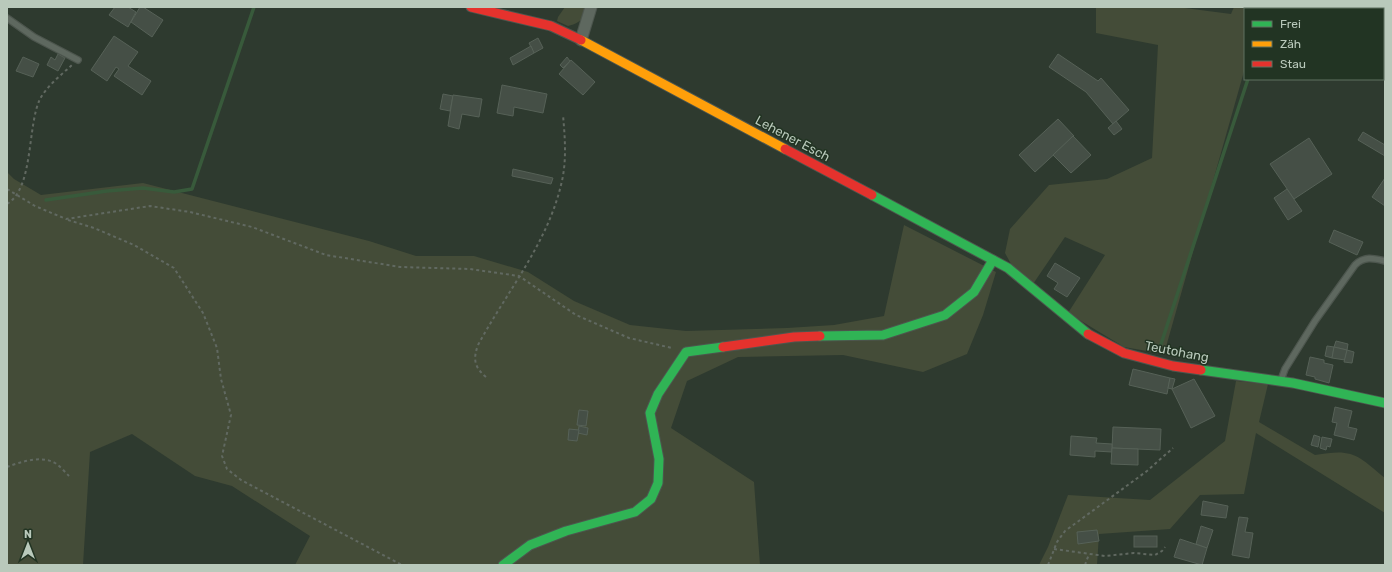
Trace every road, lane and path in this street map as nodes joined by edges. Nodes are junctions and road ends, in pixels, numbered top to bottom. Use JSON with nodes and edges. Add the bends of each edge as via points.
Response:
{"nodes":[{"id":1,"x":471,"y":7,"type":"edge"},
{"id":2,"x":591,"y":7,"type":"edge"},
{"id":3,"x":7,"y":18,"type":"edge"},
{"id":4,"x":581,"y":40,"type":"junction"},
{"id":5,"x":78,"y":60,"type":"joint"},
{"id":6,"x":564,"y":115,"type":"dead end"},
{"id":7,"x":7,"y":189,"type":"edge"},
{"id":8,"x":16,"y":196,"type":"junction"},
{"id":9,"x":7,"y":204,"type":"edge"},
{"id":10,"x":66,"y":219,"type":"junction"},
{"id":11,"x":993,"y":260,"type":"junction"},
{"id":12,"x":1385,"y":261,"type":"edge"},
{"id":13,"x":519,"y":276,"type":"junction"},
{"id":14,"x":686,"y":352,"type":"junction"},
{"id":15,"x":486,"y":377,"type":"dead end"},
{"id":16,"x":1280,"y":382,"type":"junction"},
{"id":17,"x":1385,"y":403,"type":"edge"},
{"id":18,"x":1173,"y":448,"type":"dead end"},
{"id":19,"x":7,"y":467,"type":"edge"},
{"id":20,"x":69,"y":476,"type":"dead end"},
{"id":21,"x":1165,"y":547,"type":"dead end"},
{"id":22,"x":1054,"y":549,"type":"junction"},
{"id":23,"x":1090,"y":554,"type":"junction"},
{"id":24,"x":402,"y":565,"type":"edge"},
{"id":25,"x":502,"y":565,"type":"edge"},
{"id":26,"x":1048,"y":565,"type":"edge"},
{"id":27,"x":1085,"y":565,"type":"edge"}],
"edges":[{"from":1,"to":4,"type":"street","name":"Lehener Esch","via":[[551,26]]},
{"from":2,"to":4,"type":"street"},
{"from":3,"to":5,"type":"lane","via":[[34,37]]},
{"from":4,"to":11,"type":"street","name":"Lehener Esch"},
{"from":5,"to":8,"type":"path","via":[[40,100],[33,124],[27,168]]},
{"from":6,"to":13,"type":"path","via":[[565,139],[561,185],[538,244]]},
{"from":7,"to":8,"type":"path"},
{"from":8,"to":9,"type":"path"},
{"from":8,"to":10,"type":"path"},
{"from":10,"to":13,"type":"path","via":[[150,206],[190,212],[252,228],[326,256],[400,267],[470,269]]},
{"from":10,"to":24,"type":"path","via":[[134,245],[174,268],[203,313],[217,348],[221,380],[231,415],[222,456],[227,469],[241,480]]},
{"from":11,"to":14,"type":"street","via":[[974,292],[945,315],[914,326],[883,335],[794,337]]},
{"from":11,"to":16,"type":"street","name":"Teutohang","via":[[1008,268],[1086,333],[1124,353],[1173,366]]},
{"from":12,"to":16,"type":"lane","via":[[1367,258],[1359,261],[1341,281],[1304,338]]},
{"from":13,"to":14,"type":"path","via":[[576,315],[629,338]]},
{"from":13,"to":15,"type":"path","via":[[474,356],[477,369]]},
{"from":14,"to":25,"type":"street","via":[[658,394],[650,413],[660,459],[658,483],[650,499],[635,512],[566,531],[530,545]]},
{"from":16,"to":17,"type":"street","name":"Teutohang"},
{"from":18,"to":22,"type":"path","via":[[1147,471],[1065,531]]},
{"from":19,"to":20,"type":"path","via":[[19,462],[54,462]]},
{"from":21,"to":23,"type":"path","via":[[1156,555]]},
{"from":22,"to":23,"type":"path"},
{"from":22,"to":26,"type":"path"},
{"from":23,"to":27,"type":"path"}]}
